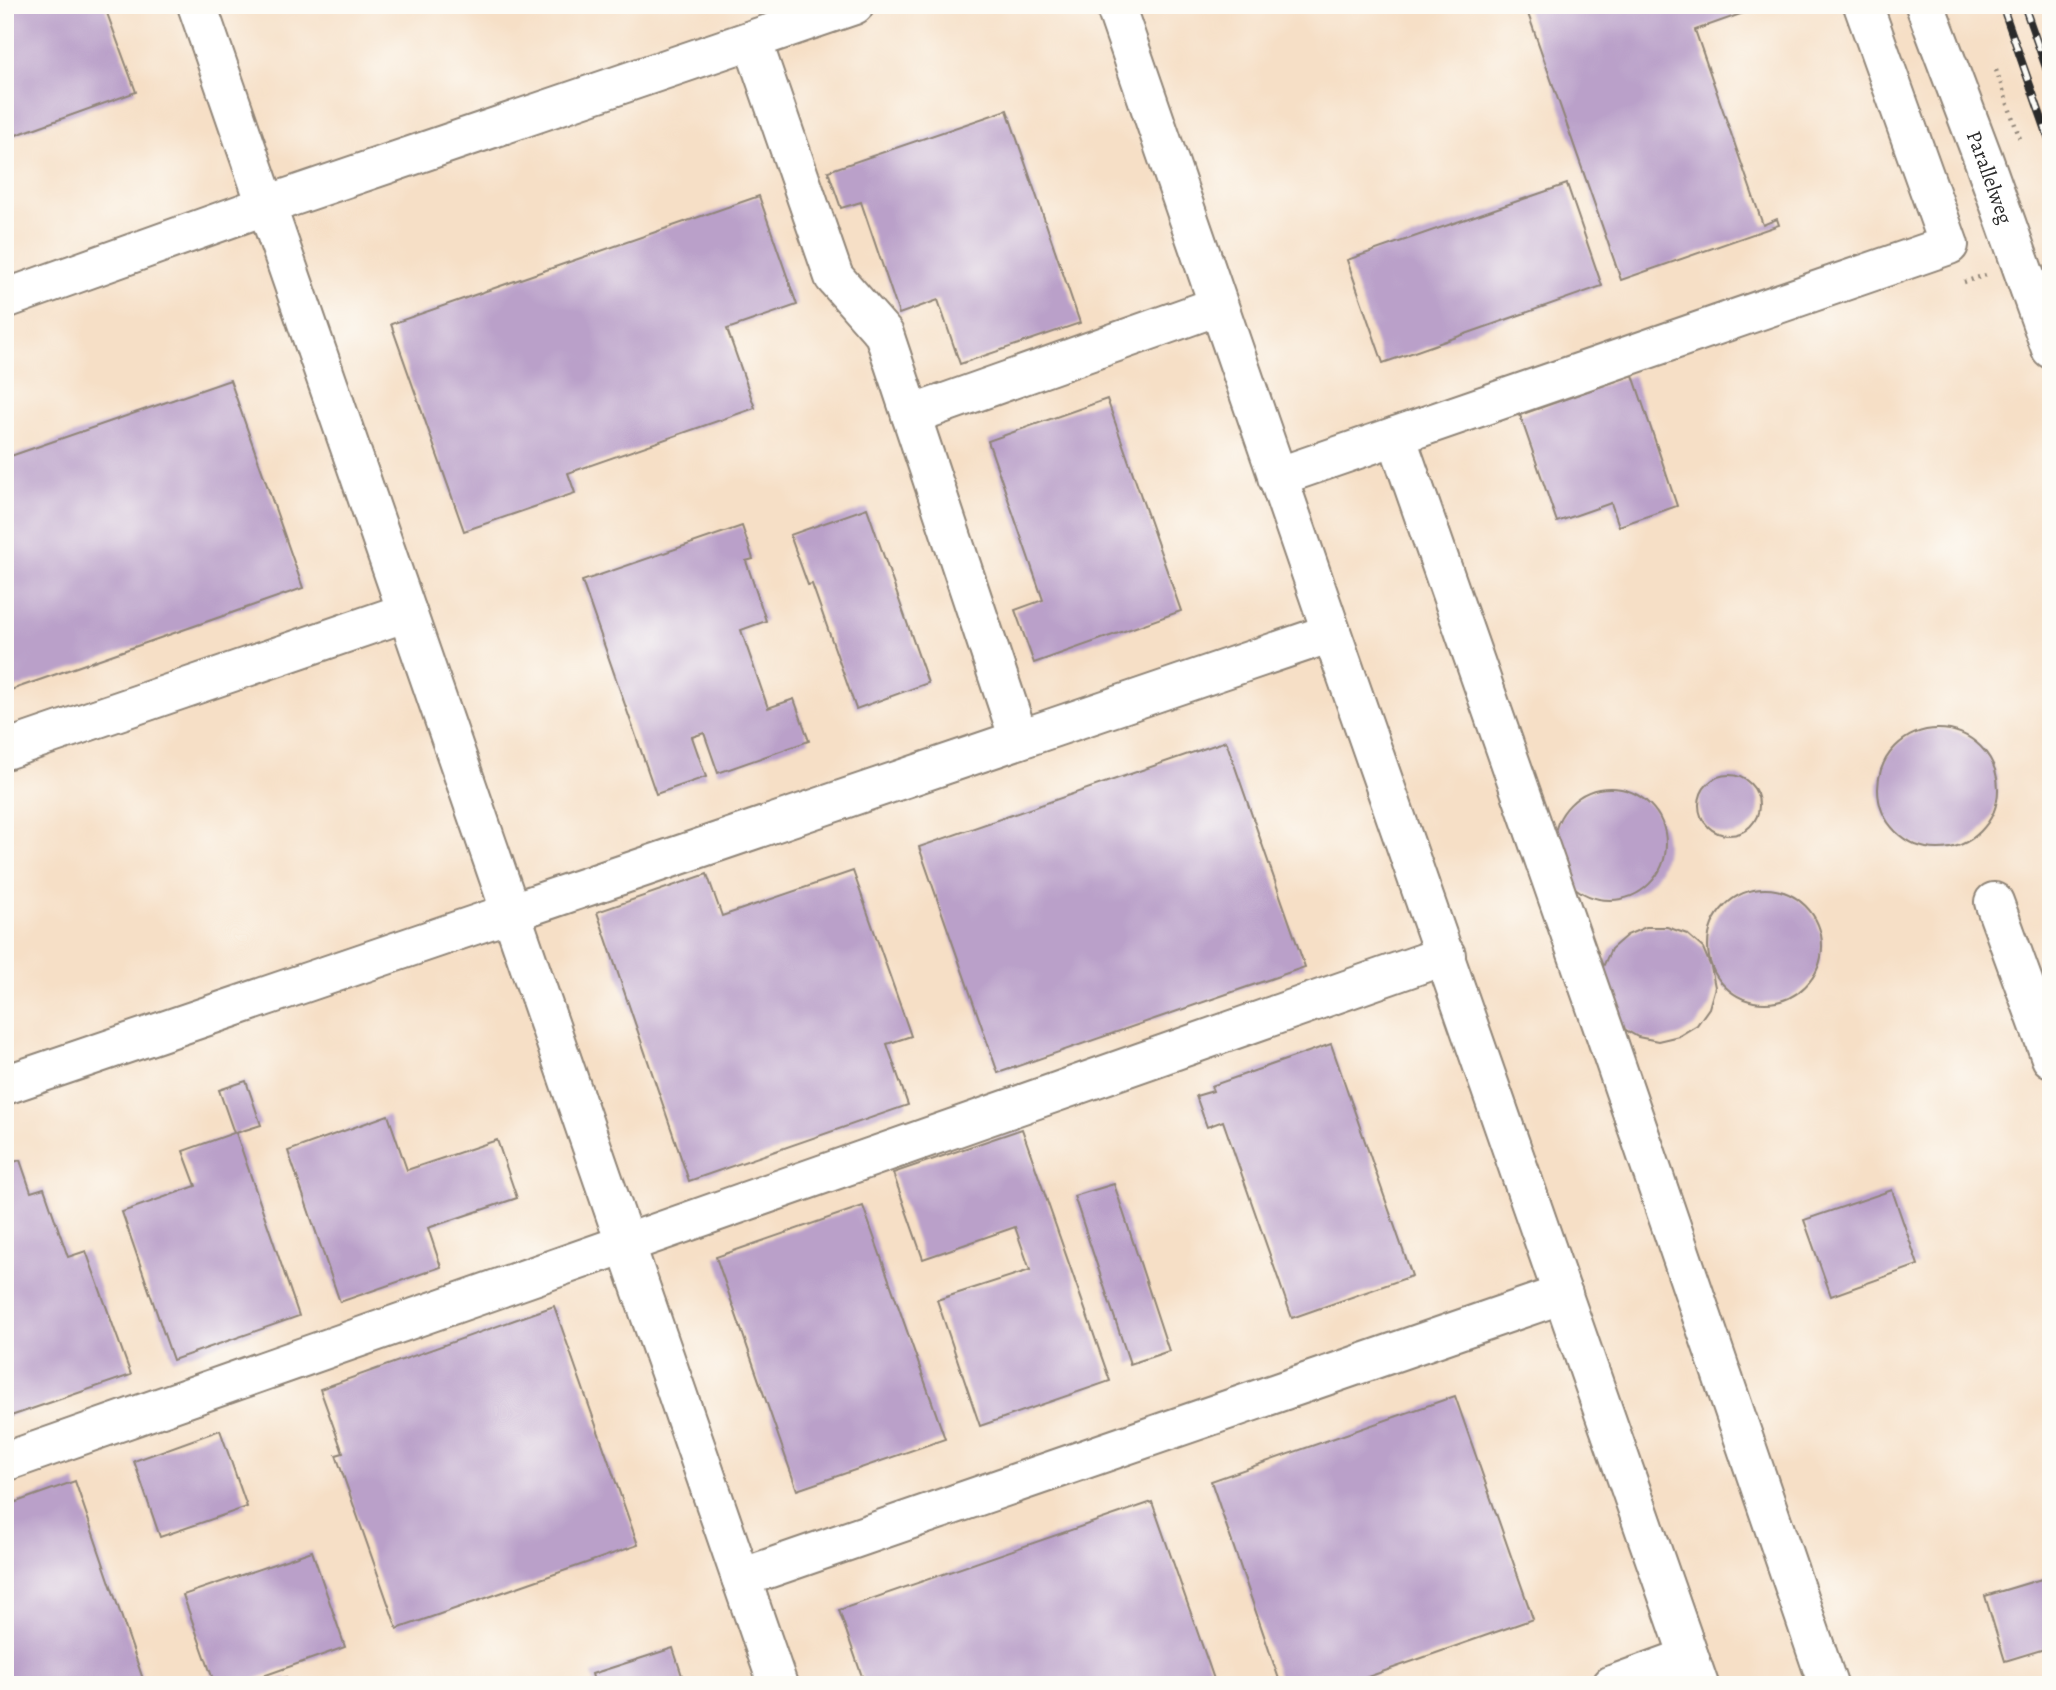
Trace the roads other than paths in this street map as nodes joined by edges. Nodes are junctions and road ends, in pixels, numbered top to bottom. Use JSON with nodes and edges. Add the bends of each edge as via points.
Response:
{"nodes":[{"id":1,"x":197,"y":5,"type":"edge"},
{"id":2,"x":854,"y":5,"type":"edge"},
{"id":3,"x":1115,"y":5,"type":"edge"},
{"id":4,"x":1863,"y":5,"type":"edge"},
{"id":5,"x":1925,"y":5,"type":"edge"},
{"id":6,"x":752,"y":40,"type":"junction"},
{"id":7,"x":267,"y":205,"type":"junction"},
{"id":8,"x":5,"y":299,"type":"edge"},
{"id":9,"x":1218,"y":306,"type":"junction"},
{"id":10,"x":2051,"y":349,"type":"edge"},
{"id":11,"x":911,"y":415,"type":"junction"},
{"id":12,"x":1396,"y":436,"type":"junction"},
{"id":13,"x":1277,"y":477,"type":"junction"},
{"id":14,"x":407,"y":611,"type":"junction"},
{"id":15,"x":1331,"y":633,"type":"junction"},
{"id":16,"x":1019,"y":739,"type":"junction"},
{"id":17,"x":5,"y":750,"type":"edge"},
{"id":18,"x":1994,"y":902,"type":"dead end"},
{"id":19,"x":511,"y":912,"type":"junction"},
{"id":20,"x":1446,"y":955,"type":"junction"},
{"id":21,"x":2051,"y":1058,"type":"edge"},
{"id":22,"x":5,"y":1085,"type":"edge"},
{"id":23,"x":624,"y":1244,"type":"junction"},
{"id":24,"x":1563,"y":1294,"type":"junction"},
{"id":25,"x":5,"y":1462,"type":"edge"},
{"id":26,"x":741,"y":1578,"type":"junction"},
{"id":27,"x":1694,"y":1671,"type":"edge"},
{"id":28,"x":778,"y":1685,"type":"edge"},
{"id":29,"x":1612,"y":1685,"type":"edge"},
{"id":30,"x":1828,"y":1685,"type":"edge"}],
"edges":[{"from":1,"to":7,"type":"street"},
{"from":2,"to":6,"type":"street"},
{"from":3,"to":9,"type":"street"},
{"from":4,"to":12,"type":"street","via":[[1949,245]]},
{"from":5,"to":10,"type":"street","name":"Parallelweg"},
{"from":6,"to":7,"type":"street"},
{"from":6,"to":11,"type":"street","via":[[834,277],[884,334]]},
{"from":7,"to":8,"type":"street"},
{"from":7,"to":14,"type":"street"},
{"from":9,"to":11,"type":"street"},
{"from":9,"to":13,"type":"street"},
{"from":11,"to":16,"type":"street"},
{"from":12,"to":13,"type":"street"},
{"from":12,"to":30,"type":"street"},
{"from":13,"to":15,"type":"street"},
{"from":14,"to":17,"type":"street"},
{"from":14,"to":19,"type":"street"},
{"from":15,"to":16,"type":"street"},
{"from":15,"to":20,"type":"street"},
{"from":16,"to":19,"type":"street"},
{"from":18,"to":21,"type":"street"},
{"from":19,"to":22,"type":"street"},
{"from":19,"to":23,"type":"street"},
{"from":20,"to":23,"type":"street"},
{"from":20,"to":24,"type":"street"},
{"from":23,"to":25,"type":"street"},
{"from":23,"to":26,"type":"street"},
{"from":24,"to":26,"type":"street"},
{"from":24,"to":27,"type":"street"},
{"from":26,"to":28,"type":"street"},
{"from":27,"to":29,"type":"street"}]}
